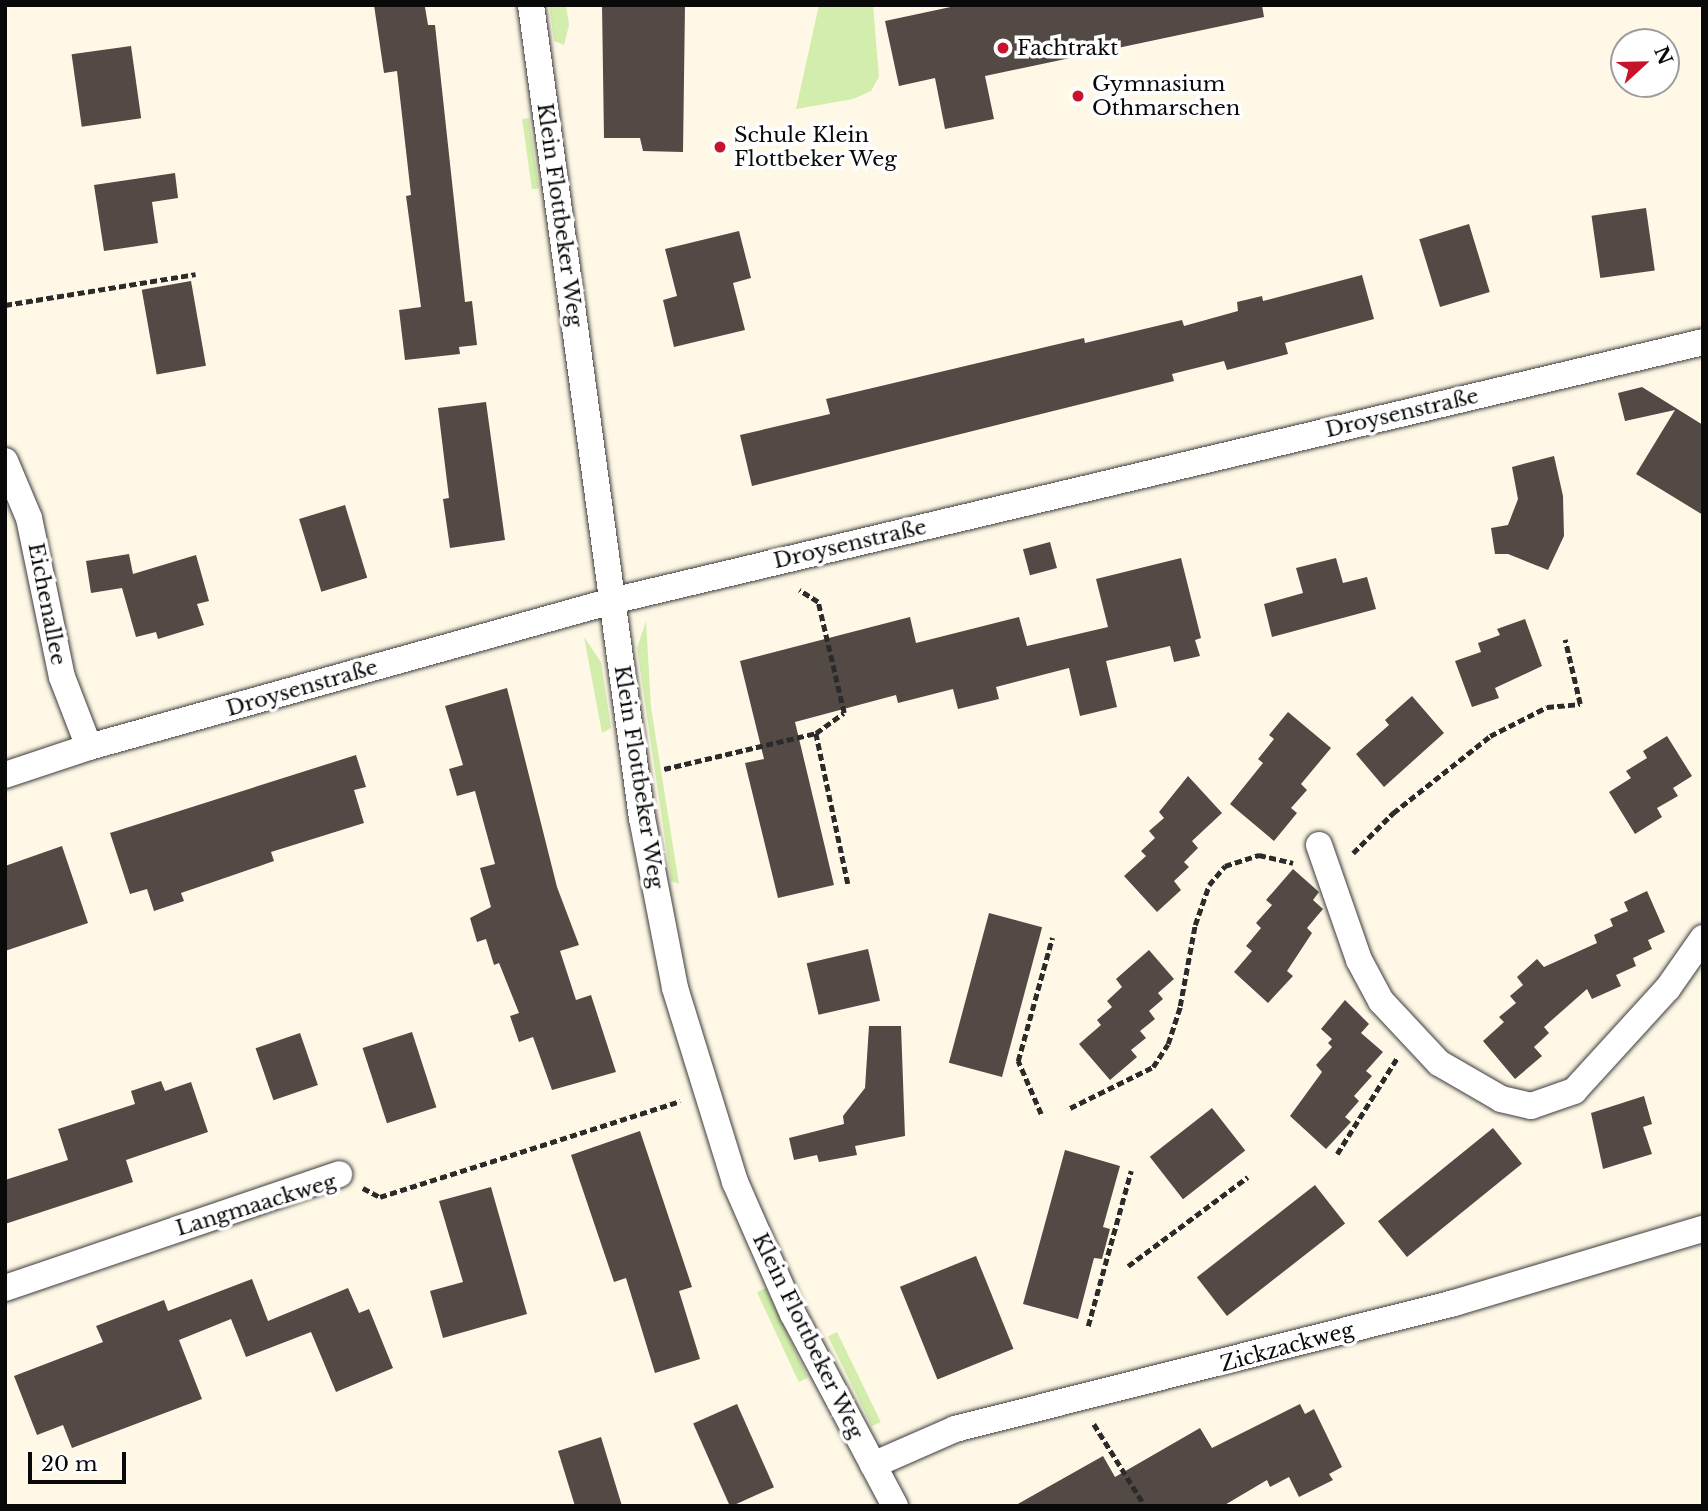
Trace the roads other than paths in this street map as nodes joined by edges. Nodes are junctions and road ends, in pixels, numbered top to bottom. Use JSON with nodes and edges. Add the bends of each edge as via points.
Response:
{"nodes":[{"id":1,"x":531,"y":5,"type":"edge"},
{"id":2,"x":1703,"y":342,"type":"edge"},
{"id":3,"x":5,"y":461,"type":"edge"},
{"id":4,"x":612,"y":601,"type":"junction"},
{"id":5,"x":89,"y":747,"type":"junction"},
{"id":6,"x":5,"y":775,"type":"edge"},
{"id":7,"x":1319,"y":845,"type":"dead end"},
{"id":8,"x":1703,"y":938,"type":"edge"},
{"id":9,"x":339,"y":1174,"type":"road end"},
{"id":10,"x":1703,"y":1229,"type":"edge"},
{"id":11,"x":5,"y":1288,"type":"edge"},
{"id":12,"x":873,"y":1465,"type":"junction"},
{"id":13,"x":895,"y":1506,"type":"edge"}],
"edges":[{"from":1,"to":4,"type":"street","name":"Klein Flottbeker Weg"},
{"from":2,"to":4,"type":"street","name":"Droysenstraße"},
{"from":3,"to":5,"type":"street","name":"Eichenallee","via":[[29,518],[62,677]]},
{"from":4,"to":5,"type":"street","name":"Droysenstraße"},
{"from":4,"to":12,"type":"street","name":"Klein Flottbeker Weg","via":[[642,818],[675,988],[705,1094],[735,1182],[793,1314]]},
{"from":5,"to":6,"type":"street","name":"Droysenstraße"},
{"from":7,"to":8,"type":"street","via":[[1359,960],[1381,1001],[1439,1063],[1501,1099],[1531,1106],[1574,1091],[1622,1042]]},
{"from":9,"to":11,"type":"street","name":"Langmaackweg"},
{"from":10,"to":12,"type":"street","name":"Zickzackweg","via":[[1454,1303],[955,1429]]},
{"from":12,"to":13,"type":"street","name":"Klein Flottbeker Weg"}]}
